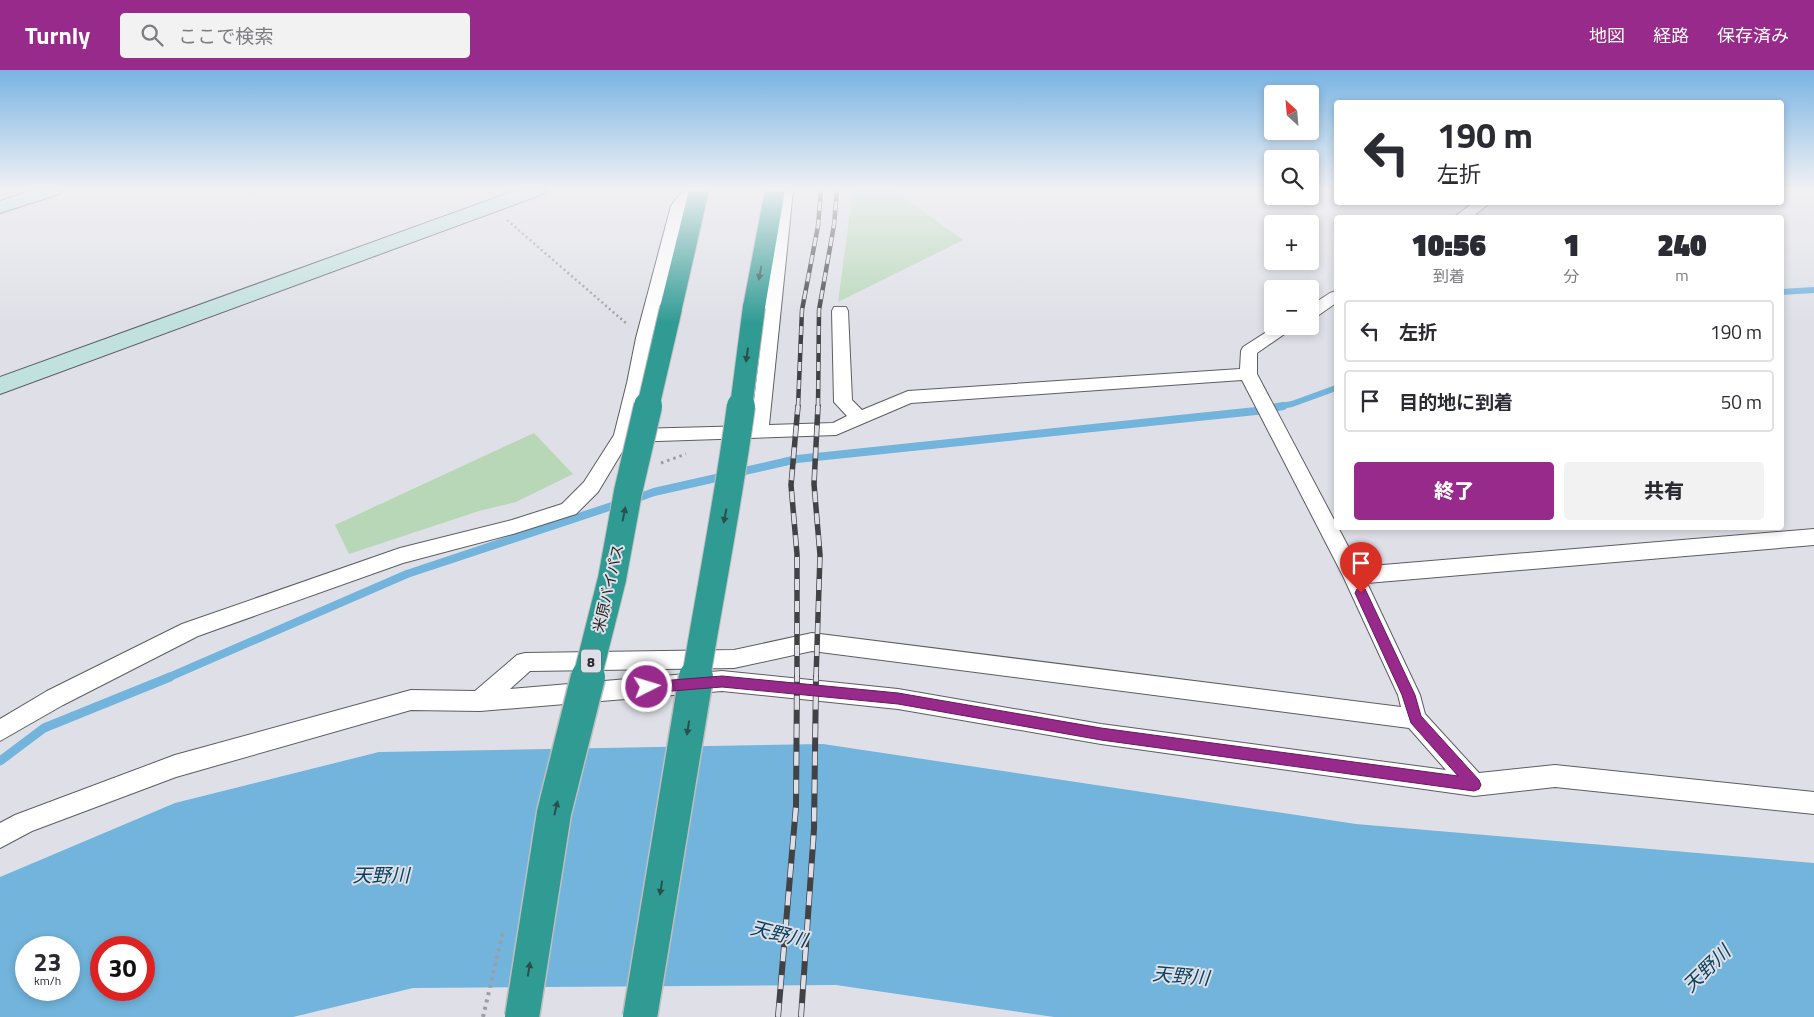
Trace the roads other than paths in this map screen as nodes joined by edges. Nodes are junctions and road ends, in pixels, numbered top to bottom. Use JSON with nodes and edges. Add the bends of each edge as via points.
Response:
{"nodes":[{"id":1,"x":414,"y":234,"type":"edge"},
{"id":2,"x":671,"y":234,"type":"edge"},
{"id":3,"x":689,"y":234,"type":"edge"},
{"id":4,"x":768,"y":234,"type":"edge"},
{"id":5,"x":781,"y":234,"type":"edge"},
{"id":6,"x":1334,"y":297,"type":"edge"},
{"id":7,"x":1319,"y":307,"type":"edge"},
{"id":8,"x":840,"y":311,"type":"dead end"},
{"id":9,"x":1274,"y":335,"type":"edge"},
{"id":10,"x":1248,"y":374,"type":"junction"},
{"id":11,"x":0,"y":386,"type":"edge"},
{"id":12,"x":860,"y":418,"type":"junction"},
{"id":13,"x":759,"y":432,"type":"junction"},
{"id":14,"x":623,"y":436,"type":"junction"},
{"id":15,"x":1814,"y":537,"type":"edge"},
{"id":16,"x":1353,"y":576,"type":"junction"},
{"id":17,"x":480,"y":701,"type":"junction"},
{"id":18,"x":1415,"y":719,"type":"junction"},
{"id":19,"x":0,"y":731,"type":"edge"},
{"id":20,"x":1474,"y":785,"type":"junction"},
{"id":21,"x":1814,"y":803,"type":"edge"},
{"id":22,"x":0,"y":836,"type":"edge"},
{"id":23,"x":522,"y":1017,"type":"edge"},
{"id":24,"x":640,"y":1017,"type":"edge"}],
"edges":[{"from":1,"to":11,"type":"street"},
{"from":2,"to":14,"type":"street"},
{"from":23,"to":3,"type":"highway","name":"米原バイパス","number":"8","one_way":true,"bridge":true,"via":[[554,813],[612,579],[628,492]]},
{"from":4,"to":24,"type":"highway","one_way":true,"bridge":true,"via":[[754,307],[729,494]]},
{"from":5,"to":13,"type":"street"},
{"from":6,"to":7,"type":"street"},
{"from":8,"to":12,"type":"street","via":[[843,402]]},
{"from":9,"to":10,"type":"street","via":[[1249,351]]},
{"from":10,"to":12,"type":"street","via":[[908,397]]},
{"from":10,"to":16,"type":"street"},
{"from":12,"to":13,"type":"street","via":[[836,429]]},
{"from":13,"to":14,"type":"street"},
{"from":14,"to":19,"type":"street","via":[[591,487],[569,509],[400,556],[190,630],[55,698]]},
{"from":15,"to":16,"type":"street"},
{"from":16,"to":18,"type":"street","via":[[1409,695]]},
{"from":17,"to":18,"type":"street","via":[[525,662],[734,659],[812,642]]},
{"from":17,"to":20,"type":"street","via":[[722,681],[898,699],[1101,734]]},
{"from":17,"to":22,"type":"street","via":[[412,700],[296,731],[175,766],[24,823]]},
{"from":18,"to":20,"type":"street"},
{"from":20,"to":21,"type":"street","via":[[1555,776]]}]}
